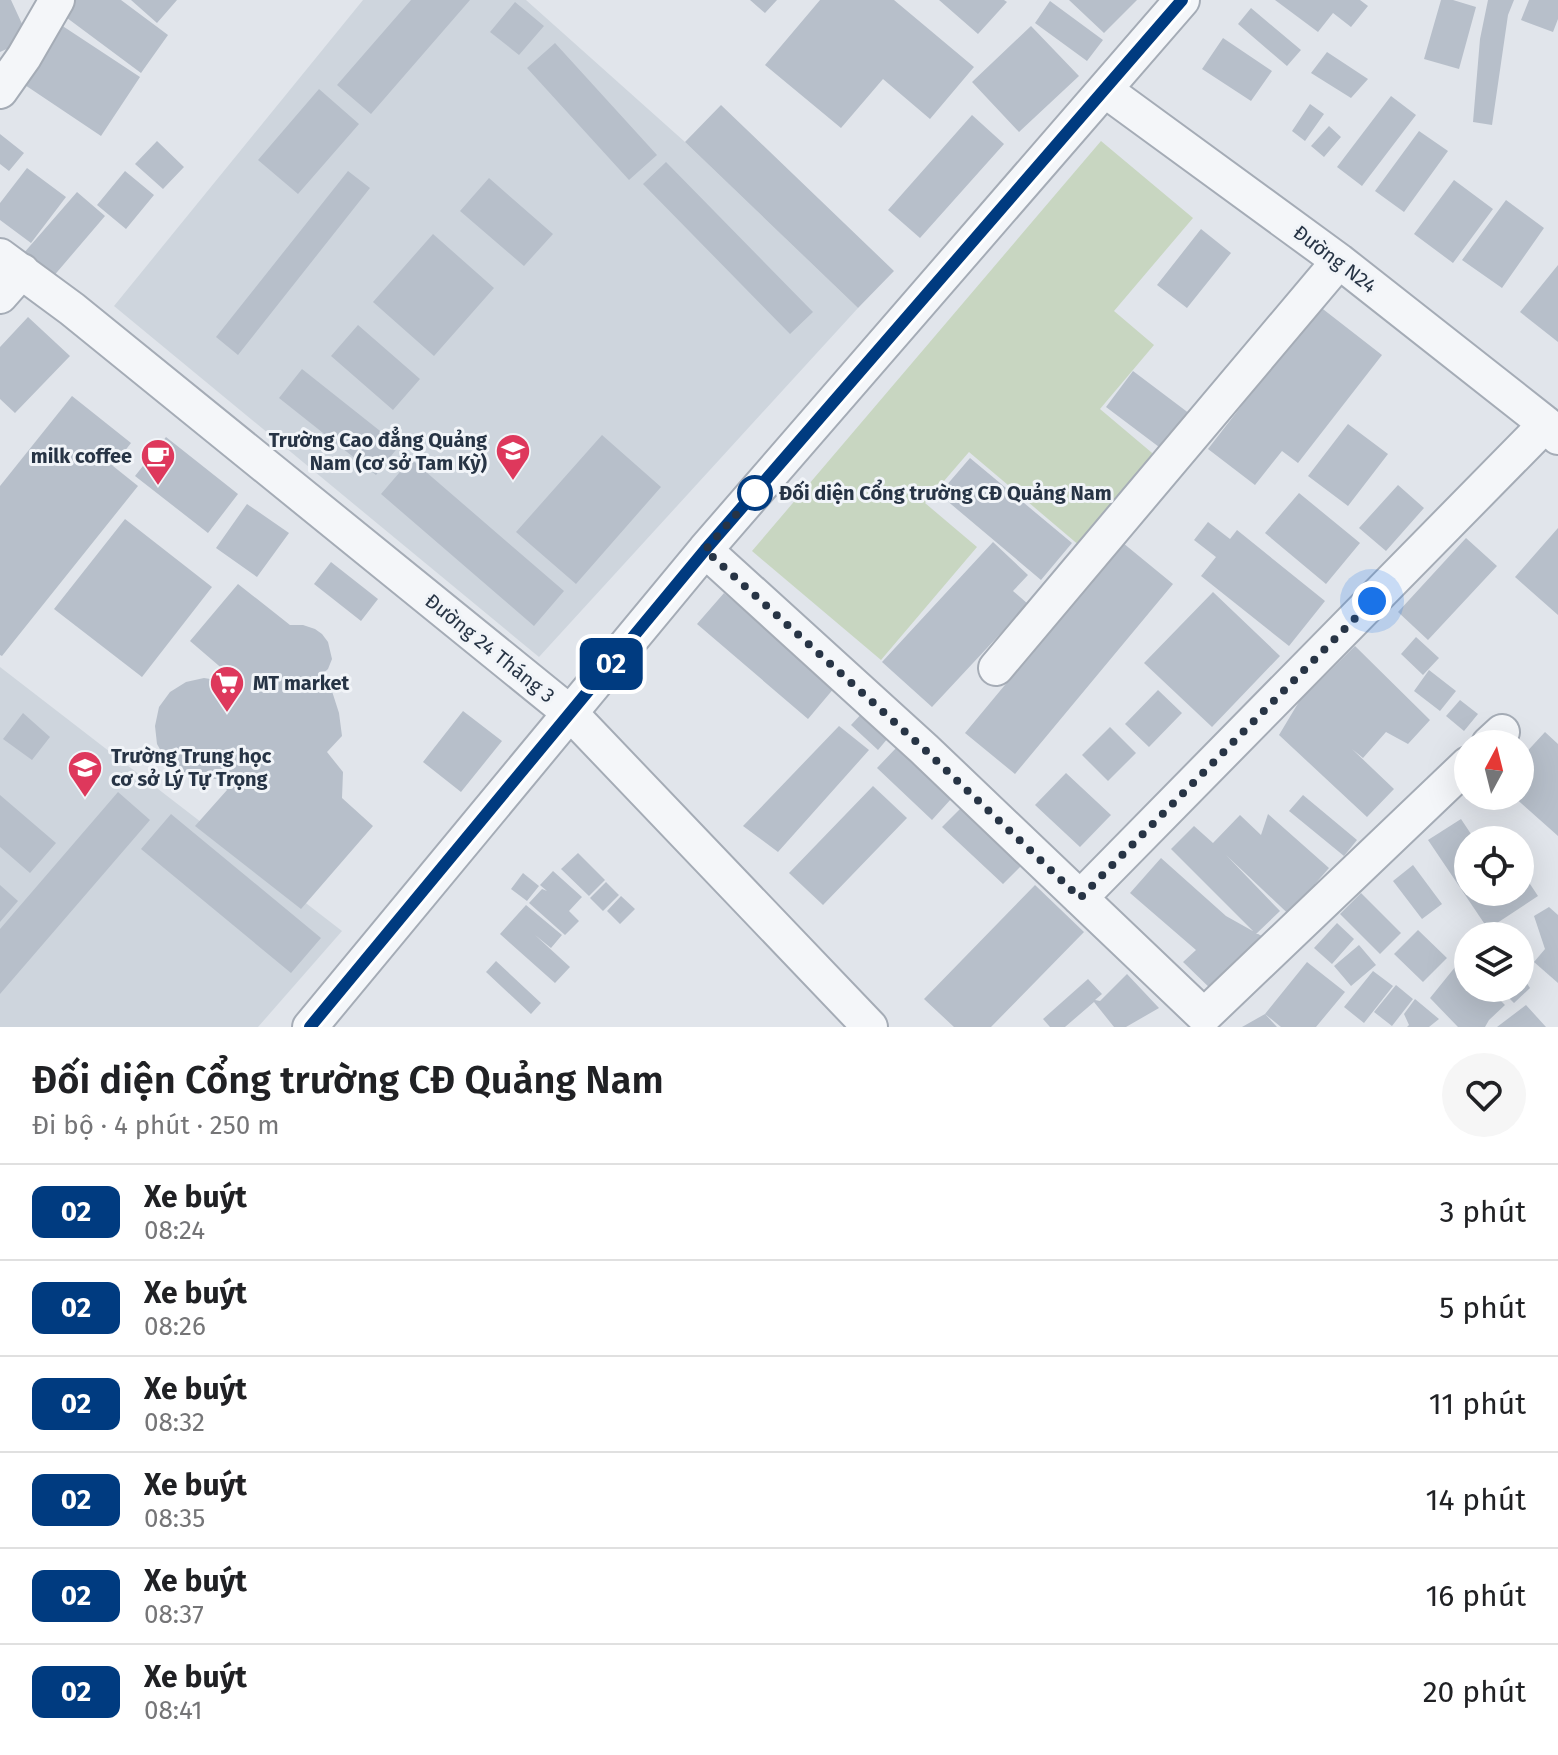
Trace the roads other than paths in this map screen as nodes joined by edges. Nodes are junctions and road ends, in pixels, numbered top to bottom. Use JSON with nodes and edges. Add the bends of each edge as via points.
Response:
{"nodes":[{"id":1,"x":57,"y":0,"type":"edge"},
{"id":2,"x":1182,"y":0,"type":"edge"},
{"id":3,"x":1105,"y":90,"type":"junction"},
{"id":4,"x":0,"y":91,"type":"edge"},
{"id":5,"x":1339,"y":261,"type":"junction"},
{"id":6,"x":11,"y":263,"type":"edge"},
{"id":7,"x":0,"y":296,"type":"edge"},
{"id":8,"x":1552,"y":430,"type":"edge"},
{"id":9,"x":705,"y":550,"type":"junction"},
{"id":10,"x":996,"y":668,"type":"dead end"},
{"id":11,"x":570,"y":713,"type":"junction"},
{"id":12,"x":1454,"y":777,"type":"edge"},
{"id":13,"x":1080,"y":898,"type":"junction"},
{"id":14,"x":310,"y":1027,"type":"edge"},
{"id":15,"x":870,"y":1027,"type":"edge"}],
"edges":[{"from":1,"to":4,"type":"street"},
{"from":2,"to":3,"type":"street"},
{"from":3,"to":5,"type":"street","name":"Đường N24"},
{"from":3,"to":9,"type":"street"},
{"from":5,"to":8,"type":"street","name":"Đường N24"},
{"from":5,"to":10,"type":"street"},
{"from":6,"to":7,"type":"street"},
{"from":6,"to":11,"type":"street","name":"Đường 24 Tháng 3"},
{"from":8,"to":13,"type":"street"},
{"from":9,"to":11,"type":"street"},
{"from":9,"to":13,"type":"street"},
{"from":11,"to":14,"type":"street"},
{"from":11,"to":15,"type":"street","name":"Đường 24 Tháng 3"},
{"from":12,"to":13,"type":"street","via":[[1204,1016]]}]}
